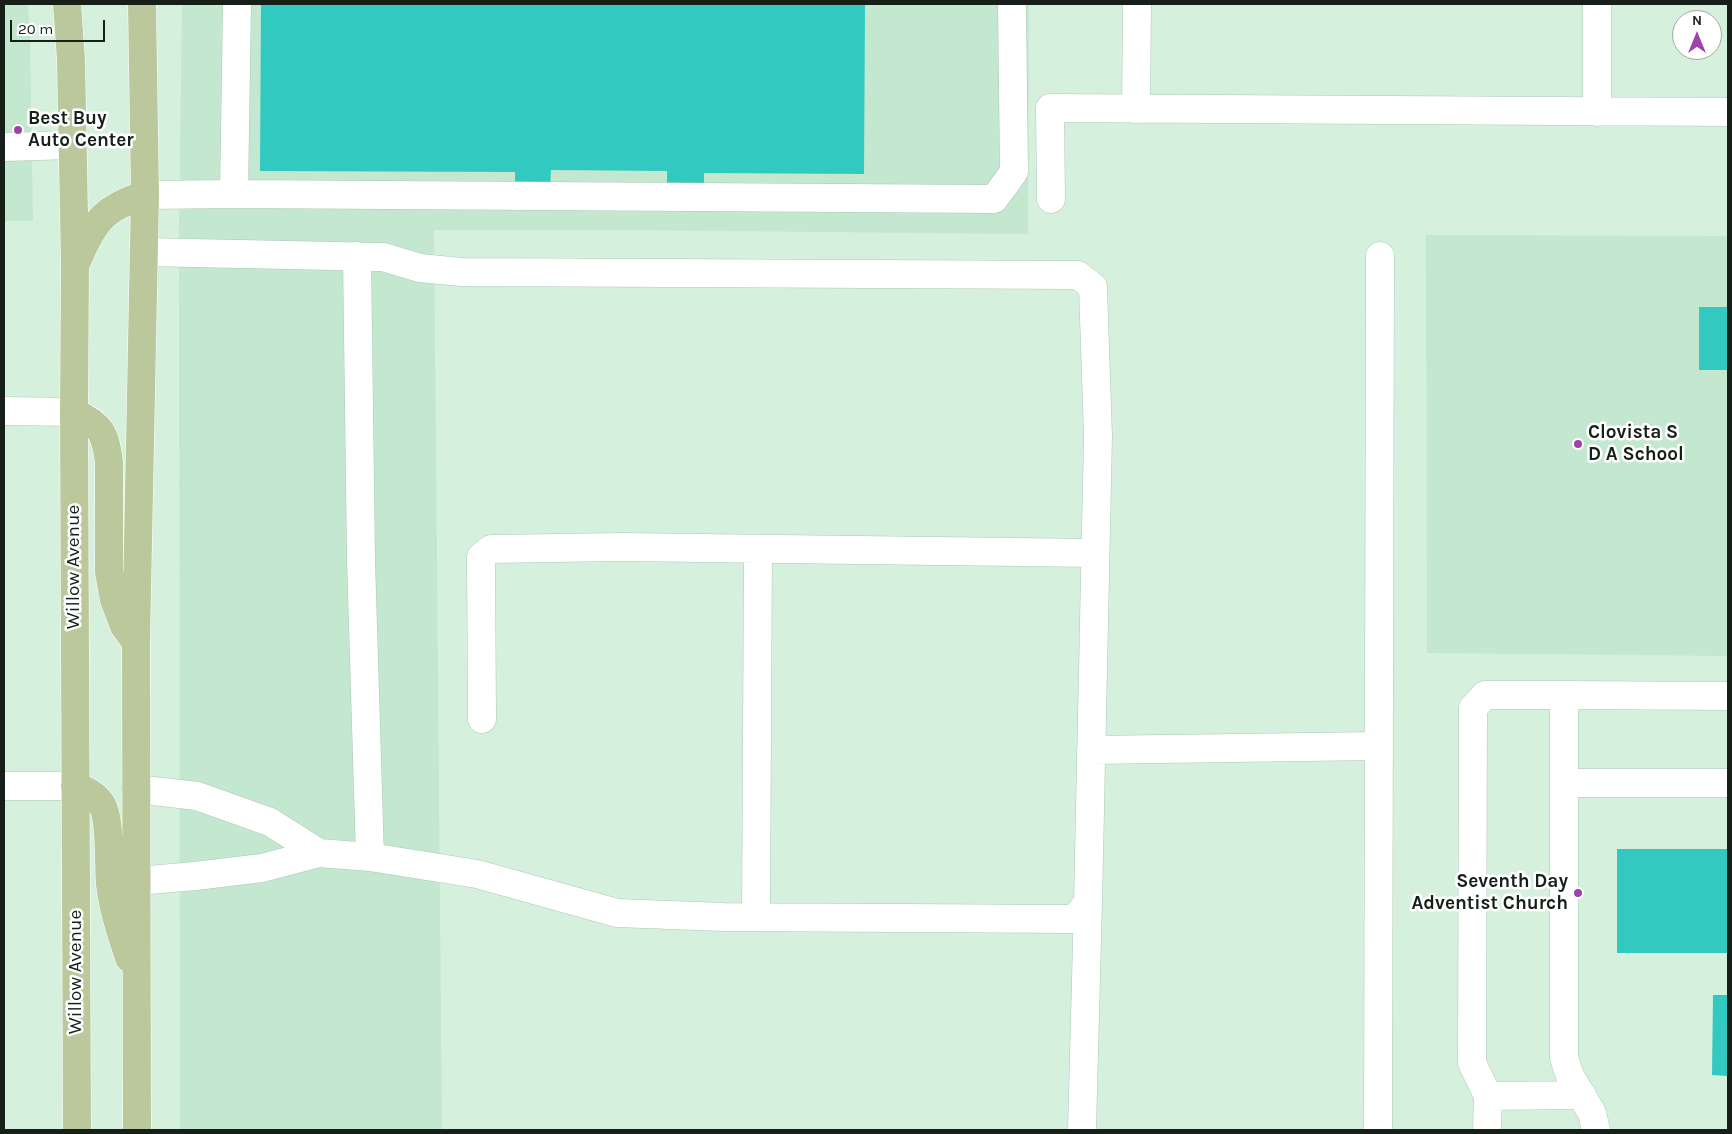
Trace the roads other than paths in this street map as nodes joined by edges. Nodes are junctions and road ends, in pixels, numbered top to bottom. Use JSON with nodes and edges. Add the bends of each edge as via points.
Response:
{"nodes":[{"id":1,"x":67,"y":4,"type":"edge"},
{"id":2,"x":142,"y":4,"type":"edge"},
{"id":3,"x":237,"y":4,"type":"edge"},
{"id":4,"x":1012,"y":4,"type":"edge"},
{"id":5,"x":1137,"y":4,"type":"edge"},
{"id":6,"x":1597,"y":4,"type":"edge"},
{"id":7,"x":1136,"y":109,"type":"junction"},
{"id":8,"x":1597,"y":112,"type":"junction"},
{"id":9,"x":1728,"y":112,"type":"edge"},
{"id":10,"x":73,"y":145,"type":"junction"},
{"id":11,"x":4,"y":147,"type":"edge"},
{"id":12,"x":234,"y":194,"type":"junction"},
{"id":13,"x":145,"y":195,"type":"junction"},
{"id":14,"x":1051,"y":199,"type":"dead end"},
{"id":15,"x":144,"y":252,"type":"junction"},
{"id":16,"x":356,"y":256,"type":"junction"},
{"id":17,"x":1380,"y":256,"type":"dead end"},
{"id":18,"x":75,"y":266,"type":"junction"},
{"id":19,"x":4,"y":411,"type":"edge"},
{"id":20,"x":74,"y":412,"type":"junction"},
{"id":21,"x":758,"y":549,"type":"junction"},
{"id":22,"x":1095,"y":553,"type":"junction"},
{"id":23,"x":136,"y":642,"type":"junction"},
{"id":24,"x":1564,"y":695,"type":"junction"},
{"id":25,"x":1728,"y":696,"type":"edge"},
{"id":26,"x":482,"y":719,"type":"dead end"},
{"id":27,"x":1378,"y":746,"type":"junction"},
{"id":28,"x":1091,"y":750,"type":"junction"},
{"id":29,"x":1564,"y":783,"type":"junction"},
{"id":30,"x":1728,"y":783,"type":"edge"},
{"id":31,"x":4,"y":786,"type":"edge"},
{"id":32,"x":74,"y":786,"type":"junction"},
{"id":33,"x":136,"y":789,"type":"junction"},
{"id":34,"x":320,"y":853,"type":"junction"},
{"id":35,"x":370,"y":857,"type":"junction"},
{"id":36,"x":137,"y":881,"type":"junction"},
{"id":37,"x":1088,"y":903,"type":"junction"},
{"id":38,"x":756,"y":917,"type":"junction"},
{"id":39,"x":137,"y":983,"type":"junction"},
{"id":40,"x":1582,"y":1095,"type":"junction"},
{"id":41,"x":1488,"y":1096,"type":"junction"},
{"id":42,"x":77,"y":1130,"type":"edge"},
{"id":43,"x":137,"y":1130,"type":"edge"},
{"id":44,"x":1082,"y":1130,"type":"edge"},
{"id":45,"x":1378,"y":1130,"type":"edge"},
{"id":46,"x":1487,"y":1130,"type":"edge"},
{"id":47,"x":1596,"y":1130,"type":"edge"}],
"edges":[{"from":1,"to":10,"type":"main road","name":"Willow Avenue"},
{"from":2,"to":13,"type":"main road"},
{"from":3,"to":12,"type":"street"},
{"from":4,"to":12,"type":"street","via":[[1014,172],[994,199]]},
{"from":5,"to":7,"type":"street"},
{"from":6,"to":8,"type":"street"},
{"from":7,"to":8,"type":"street"},
{"from":7,"to":14,"type":"street","via":[[1050,108]]},
{"from":8,"to":9,"type":"street"},
{"from":10,"to":11,"type":"street"},
{"from":10,"to":18,"type":"main road","name":"Willow Avenue"},
{"from":12,"to":13,"type":"street"},
{"from":13,"to":15,"type":"main road"},
{"from":13,"to":18,"type":"main road","via":[[129,199],[105,214],[94,226]]},
{"from":15,"to":16,"type":"street"},
{"from":15,"to":23,"type":"main road"},
{"from":16,"to":22,"type":"street","via":[[383,257],[420,268],[461,272],[1078,275],[1093,287],[1098,436]]},
{"from":16,"to":35,"type":"street"},
{"from":17,"to":27,"type":"street"},
{"from":18,"to":20,"type":"main road","name":"Willow Avenue"},
{"from":19,"to":20,"type":"street"},
{"from":20,"to":23,"type":"main road","via":[[101,431],[107,446],[110,462],[110,572],[114,600],[124,626]]},
{"from":20,"to":32,"type":"main road","name":"Willow Avenue"},
{"from":21,"to":22,"type":"street"},
{"from":21,"to":26,"type":"street","via":[[491,548],[481,557]]},
{"from":21,"to":38,"type":"street"},
{"from":22,"to":28,"type":"street"},
{"from":23,"to":33,"type":"main road"},
{"from":24,"to":25,"type":"street"},
{"from":24,"to":29,"type":"street"},
{"from":24,"to":41,"type":"street","via":[[1485,695],[1473,708],[1472,1063]]},
{"from":27,"to":28,"type":"street"},
{"from":27,"to":45,"type":"street"},
{"from":28,"to":37,"type":"street"},
{"from":29,"to":30,"type":"street"},
{"from":29,"to":40,"type":"street","via":[[1564,1058]]},
{"from":31,"to":32,"type":"street"},
{"from":32,"to":39,"type":"main road","via":[[92,793],[102,803],[107,816],[115,914]]},
{"from":32,"to":42,"type":"main road","name":"Willow Avenue"},
{"from":33,"to":34,"type":"street","via":[[206,799],[270,822]]},
{"from":33,"to":36,"type":"main road"},
{"from":34,"to":35,"type":"street"},
{"from":34,"to":36,"type":"street","via":[[262,868]]},
{"from":35,"to":38,"type":"street","via":[[477,874],[618,913]]},
{"from":36,"to":39,"type":"main road"},
{"from":37,"to":38,"type":"street","via":[[1074,919]]},
{"from":37,"to":44,"type":"street"},
{"from":39,"to":43,"type":"main road"},
{"from":40,"to":41,"type":"street"},
{"from":40,"to":47,"type":"street","via":[[1592,1113]]},
{"from":41,"to":46,"type":"street"}]}
